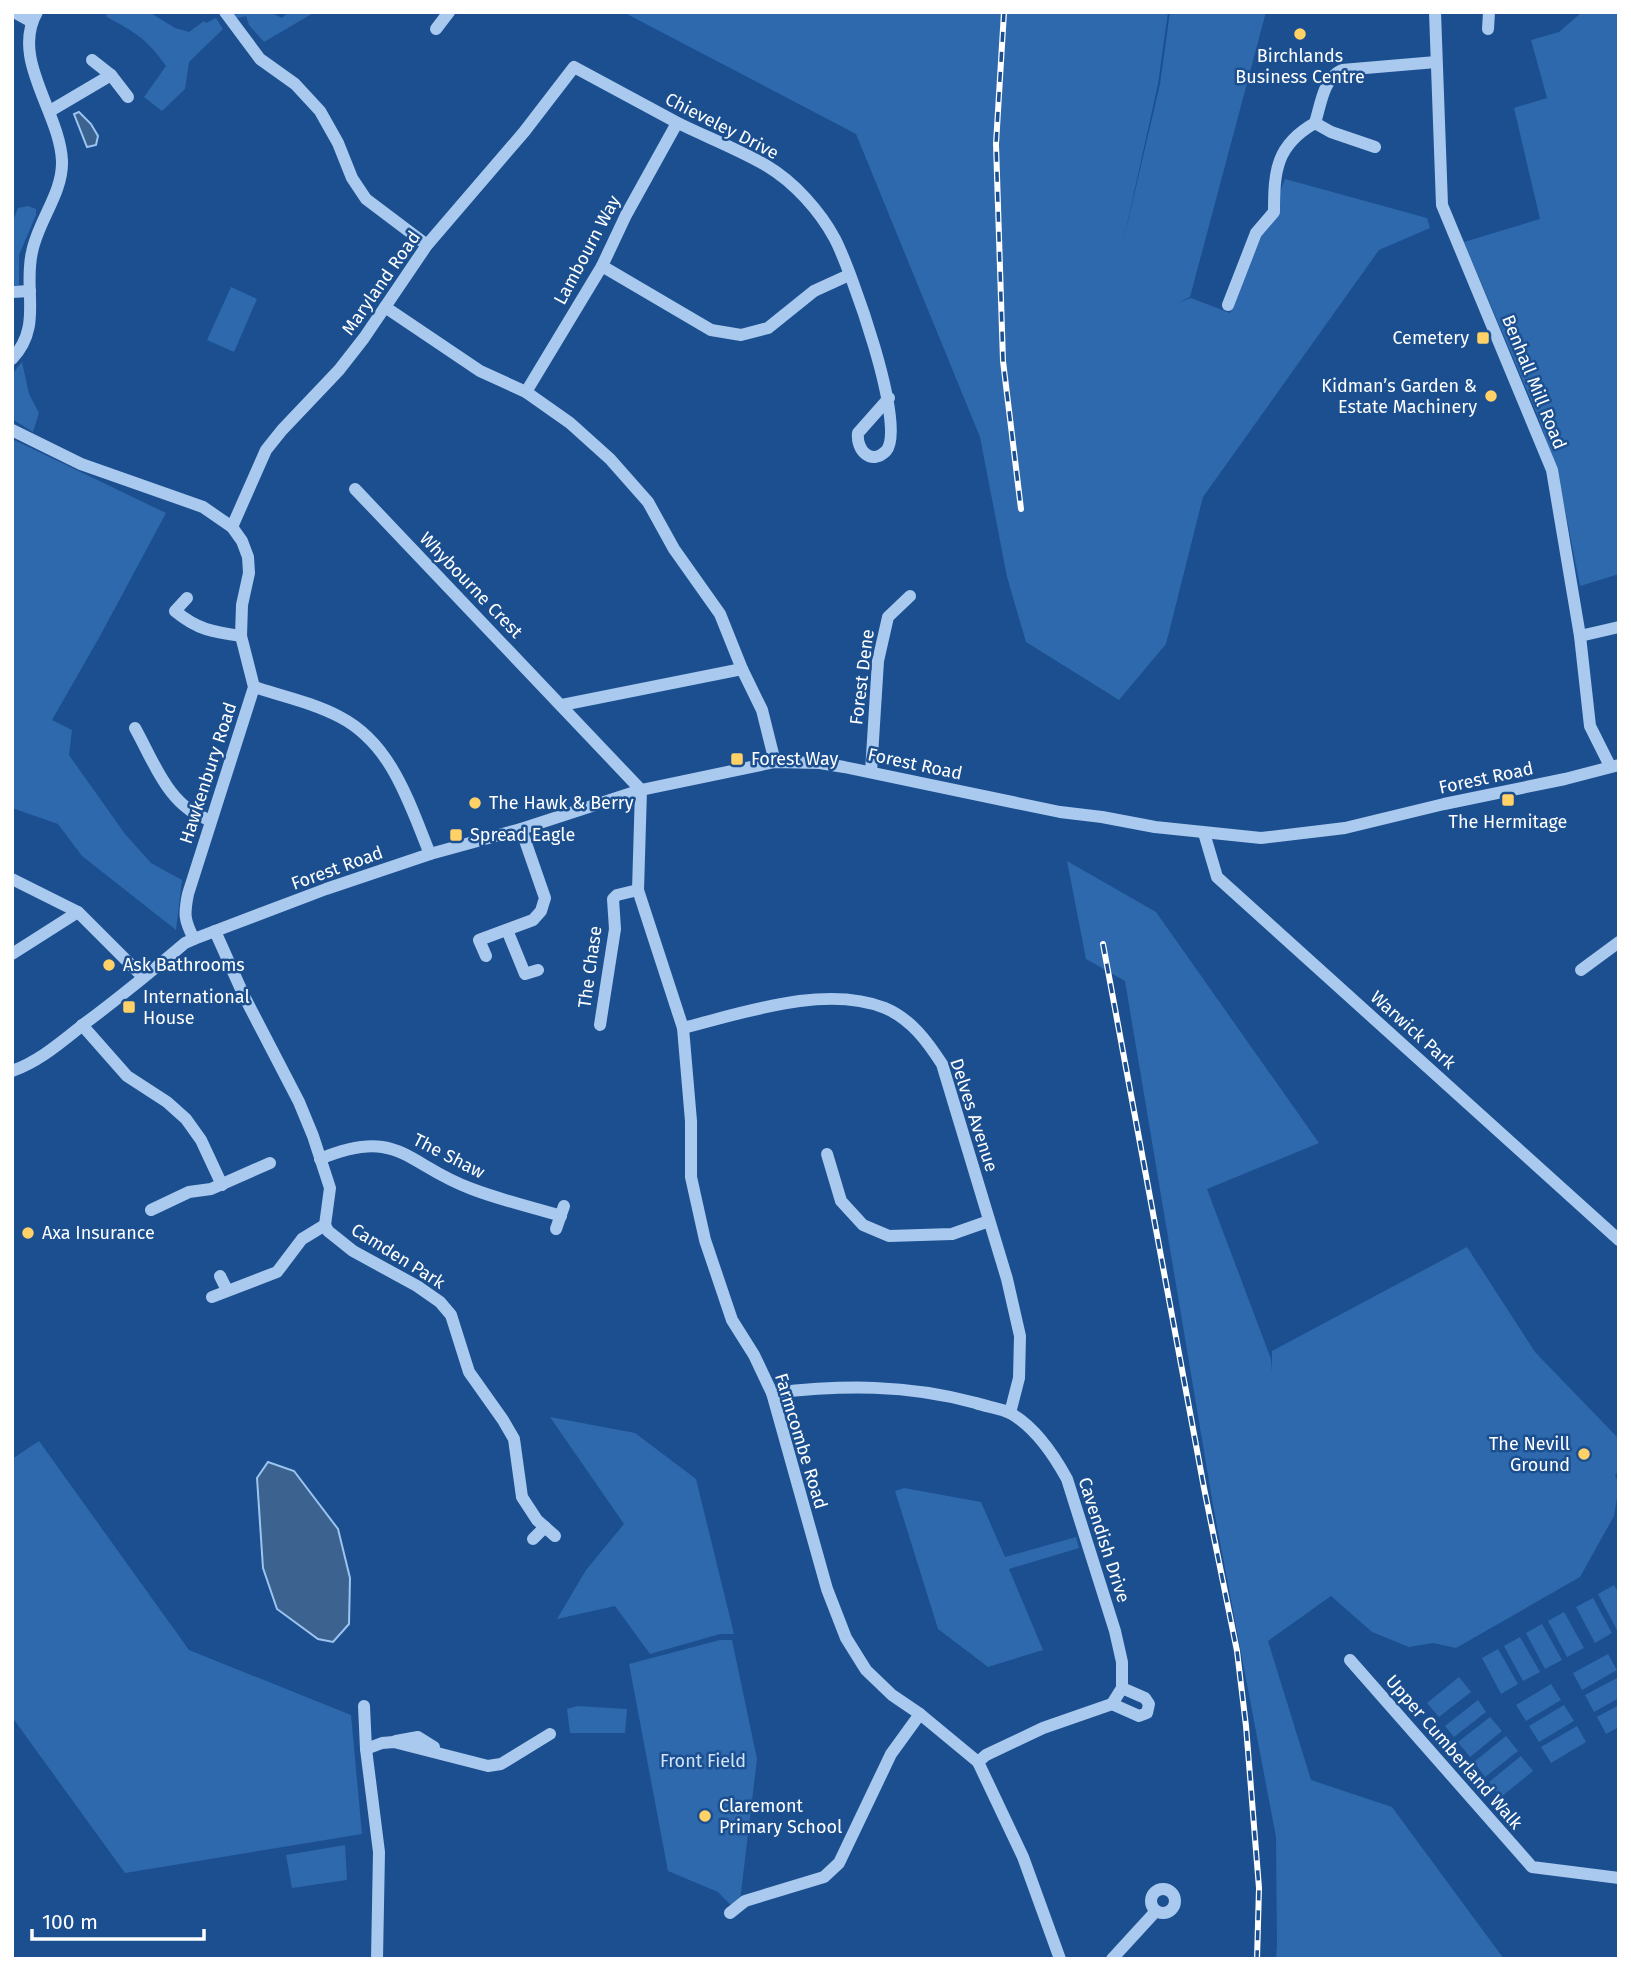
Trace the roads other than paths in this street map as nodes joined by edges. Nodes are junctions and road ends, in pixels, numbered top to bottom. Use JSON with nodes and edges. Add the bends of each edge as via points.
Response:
{"nodes":[{"id":1,"x":14,"y":12,"type":"edge"},
{"id":2,"x":225,"y":12,"type":"edge"},
{"id":3,"x":449,"y":12,"type":"edge"},
{"id":4,"x":1435,"y":12,"type":"edge"},
{"id":5,"x":1489,"y":12,"type":"edge"},
{"id":6,"x":34,"y":17,"type":"edge"},
{"id":7,"x":436,"y":29,"type":"dead end"},
{"id":8,"x":1488,"y":29,"type":"dead end"},
{"id":9,"x":93,"y":60,"type":"dead end"},
{"id":10,"x":1436,"y":62,"type":"junction"},
{"id":11,"x":573,"y":67,"type":"joint"},
{"id":12,"x":111,"y":75,"type":"junction"},
{"id":13,"x":128,"y":97,"type":"dead end"},
{"id":14,"x":50,"y":111,"type":"junction"},
{"id":15,"x":677,"y":123,"type":"junction"},
{"id":16,"x":1315,"y":123,"type":"junction"},
{"id":17,"x":1375,"y":147,"type":"dead end"},
{"id":18,"x":427,"y":245,"type":"junction"},
{"id":19,"x":602,"y":266,"type":"junction"},
{"id":20,"x":849,"y":275,"type":"junction"},
{"id":21,"x":30,"y":291,"type":"junction"},
{"id":22,"x":12,"y":292,"type":"edge"},
{"id":23,"x":1228,"y":305,"type":"dead end"},
{"id":24,"x":385,"y":307,"type":"junction"},
{"id":25,"x":12,"y":359,"type":"edge"},
{"id":26,"x":526,"y":392,"type":"junction"},
{"id":27,"x":889,"y":398,"type":"dead end"},
{"id":28,"x":12,"y":430,"type":"edge"},
{"id":29,"x":355,"y":489,"type":"dead end"},
{"id":30,"x":232,"y":527,"type":"junction"},
{"id":31,"x":909,"y":596,"type":"dead end"},
{"id":32,"x":187,"y":598,"type":"dead end"},
{"id":33,"x":164,"y":601,"type":"dead end"},
{"id":34,"x":175,"y":611,"type":"junction"},
{"id":35,"x":1619,"y":627,"type":"edge"},
{"id":36,"x":241,"y":636,"type":"junction"},
{"id":37,"x":1580,"y":636,"type":"junction"},
{"id":38,"x":742,"y":669,"type":"junction"},
{"id":39,"x":254,"y":687,"type":"junction"},
{"id":40,"x":562,"y":705,"type":"junction"},
{"id":41,"x":135,"y":728,"type":"dead end"},
{"id":42,"x":775,"y":762,"type":"junction"},
{"id":43,"x":1614,"y":765,"type":"edge"},
{"id":44,"x":871,"y":772,"type":"junction"},
{"id":45,"x":641,"y":789,"type":"junction"},
{"id":46,"x":210,"y":820,"type":"junction"},
{"id":47,"x":520,"y":829,"type":"junction"},
{"id":48,"x":1204,"y":833,"type":"junction"},
{"id":49,"x":430,"y":853,"type":"junction"},
{"id":50,"x":12,"y":879,"type":"edge"},
{"id":51,"x":638,"y":890,"type":"junction"},
{"id":52,"x":78,"y":912,"type":"junction"},
{"id":53,"x":507,"y":930,"type":"junction"},
{"id":54,"x":215,"y":931,"type":"junction"},
{"id":55,"x":194,"y":939,"type":"junction"},
{"id":56,"x":1619,"y":942,"type":"edge"},
{"id":57,"x":12,"y":954,"type":"edge"},
{"id":58,"x":486,"y":956,"type":"dead end"},
{"id":59,"x":538,"y":970,"type":"dead end"},
{"id":60,"x":1581,"y":970,"type":"dead end"},
{"id":61,"x":143,"y":977,"type":"junction"},
{"id":62,"x":82,"y":1025,"type":"junction"},
{"id":63,"x":600,"y":1025,"type":"dead end"},
{"id":64,"x":683,"y":1028,"type":"junction"},
{"id":65,"x":12,"y":1071,"type":"edge"},
{"id":66,"x":827,"y":1154,"type":"dead end"},
{"id":67,"x":320,"y":1160,"type":"junction"},
{"id":68,"x":270,"y":1163,"type":"dead end"},
{"id":69,"x":222,"y":1185,"type":"junction"},
{"id":70,"x":151,"y":1210,"type":"dead end"},
{"id":71,"x":560,"y":1217,"type":"dead end"},
{"id":72,"x":989,"y":1221,"type":"junction"},
{"id":73,"x":325,"y":1225,"type":"junction"},
{"id":74,"x":1619,"y":1240,"type":"edge"},
{"id":75,"x":220,"y":1276,"type":"dead end"},
{"id":76,"x":227,"y":1290,"type":"junction"},
{"id":77,"x":212,"y":1297,"type":"dead end"},
{"id":78,"x":772,"y":1393,"type":"junction"},
{"id":79,"x":1010,"y":1413,"type":"junction"},
{"id":80,"x":545,"y":1527,"type":"junction"},
{"id":81,"x":555,"y":1536,"type":"dead end"},
{"id":82,"x":533,"y":1539,"type":"dead end"},
{"id":83,"x":1350,"y":1660,"type":"dead end"},
{"id":84,"x":1122,"y":1688,"type":"junction"},
{"id":85,"x":1112,"y":1704,"type":"junction"},
{"id":86,"x":364,"y":1706,"type":"dead end"},
{"id":87,"x":920,"y":1714,"type":"junction"},
{"id":88,"x":550,"y":1734,"type":"dead end"},
{"id":89,"x":366,"y":1749,"type":"junction"},
{"id":90,"x":978,"y":1762,"type":"junction"},
{"id":91,"x":1619,"y":1878,"type":"edge"},
{"id":92,"x":1156,"y":1911,"type":"dead end"},
{"id":93,"x":730,"y":1913,"type":"dead end"},
{"id":94,"x":377,"y":1959,"type":"edge"},
{"id":95,"x":1060,"y":1959,"type":"edge"},
{"id":96,"x":1112,"y":1959,"type":"edge"}],
"edges":[{"from":1,"to":6,"type":"street"},
{"from":2,"to":18,"type":"street","via":[[260,59],[295,84],[320,111],[366,199]]},
{"from":3,"to":7,"type":"street"},
{"from":4,"to":10,"type":"street","name":"Benhall Mill Road"},
{"from":5,"to":8,"type":"street"},
{"from":6,"to":14,"type":"street","via":[[29,40],[36,79]]},
{"from":9,"to":12,"type":"street"},
{"from":10,"to":16,"type":"street","via":[[1342,70],[1327,84]]},
{"from":10,"to":37,"type":"street","name":"Benhall Mill Road","via":[[1442,205],[1552,470]]},
{"from":11,"to":15,"type":"street","name":"Chieveley Drive"},
{"from":11,"to":18,"type":"street","name":"Maryland Road"},
{"from":12,"to":13,"type":"street"},
{"from":12,"to":14,"type":"street"},
{"from":14,"to":21,"type":"street","via":[[62,161],[56,190],[31,253]]},
{"from":15,"to":19,"type":"street","name":"Lambourn Way"},
{"from":15,"to":20,"type":"street","name":"Chieveley Drive","via":[[768,166],[807,199],[835,238]]},
{"from":16,"to":17,"type":"street"},
{"from":16,"to":23,"type":"street","via":[[1297,134],[1284,152],[1274,176],[1274,212],[1249,230]]},
{"from":18,"to":24,"type":"street","name":"Maryland Road"},
{"from":19,"to":20,"type":"street","via":[[711,330],[741,335],[768,328],[814,291]]},
{"from":19,"to":26,"type":"street","name":"Lambourn Way"},
{"from":20,"to":27,"type":"street","name":"Chieveley Drive"},
{"from":21,"to":22,"type":"street"},
{"from":21,"to":25,"type":"street","via":[[30,328]]},
{"from":24,"to":26,"type":"street","via":[[480,370]]},
{"from":24,"to":30,"type":"street","name":"Maryland Road","via":[[339,370],[266,450]]},
{"from":26,"to":38,"type":"street","via":[[610,459],[648,502],[674,549],[720,614]]},
{"from":28,"to":30,"type":"street","name":"Hawkenbury Road","via":[[81,464],[203,507]]},
{"from":29,"to":40,"type":"street","name":"Whybourne Crest"},
{"from":30,"to":36,"type":"street","name":"Hawkenbury Road","via":[[248,557]]},
{"from":31,"to":44,"type":"street","name":"Forest Dene","via":[[888,617],[878,660]]},
{"from":32,"to":34,"type":"street"},
{"from":33,"to":34,"type":"street"},
{"from":34,"to":36,"type":"street","via":[[206,631]]},
{"from":35,"to":37,"type":"street"},
{"from":36,"to":39,"type":"street","name":"Hawkenbury Road"},
{"from":37,"to":43,"type":"street","name":"Benhall Mill Road","via":[[1590,726]]},
{"from":38,"to":40,"type":"street"},
{"from":38,"to":42,"type":"street","via":[[762,710]]},
{"from":39,"to":46,"type":"street","name":"Hawkenbury Road"},
{"from":39,"to":49,"type":"street","via":[[352,724],[391,764]]},
{"from":40,"to":45,"type":"street","name":"Whybourne Crest"},
{"from":41,"to":46,"type":"street","via":[[177,801]]},
{"from":42,"to":44,"type":"street","name":"Forest Road","via":[[820,763]]},
{"from":42,"to":45,"type":"street","name":"Forest Road"},
{"from":43,"to":48,"type":"street","name":"Forest Road","via":[[1345,828],[1261,838]]},
{"from":44,"to":48,"type":"street","name":"Forest Road","via":[[1059,812]]},
{"from":45,"to":47,"type":"street","name":"Forest Road"},
{"from":45,"to":51,"type":"street","name":"Farmcombe Road"},
{"from":46,"to":55,"type":"street","name":"Hawkenbury Road","via":[[185,911]]},
{"from":47,"to":49,"type":"street","name":"Forest Road"},
{"from":47,"to":53,"type":"street","via":[[545,898],[533,920]]},
{"from":48,"to":74,"type":"street","name":"Warwick Park","via":[[1217,877]]},
{"from":49,"to":54,"type":"street","name":"Forest Road"},
{"from":50,"to":52,"type":"street"},
{"from":51,"to":63,"type":"street","name":"The Chase","via":[[613,899],[615,929]]},
{"from":51,"to":64,"type":"street","name":"Farmcombe Road"},
{"from":52,"to":57,"type":"street"},
{"from":52,"to":61,"type":"street"},
{"from":53,"to":58,"type":"street","via":[[479,940]]},
{"from":53,"to":59,"type":"street","via":[[526,974]]},
{"from":54,"to":55,"type":"street","name":"Forest Road"},
{"from":54,"to":67,"type":"street","name":"Camden Park","via":[[299,1102]]},
{"from":55,"to":61,"type":"street","name":"Forest Road"},
{"from":56,"to":60,"type":"street"},
{"from":61,"to":62,"type":"street","name":"Forest Road"},
{"from":62,"to":65,"type":"street","name":"Forest Road","via":[[47,1053]]},
{"from":62,"to":69,"type":"street","via":[[127,1076],[186,1119]]},
{"from":64,"to":72,"type":"street","name":"Delves Avenue","via":[[823,998],[887,1009],[915,1027],[942,1064]]},
{"from":64,"to":78,"type":"street","name":"Farmcombe Road","via":[[691,1177],[705,1240],[732,1320]]},
{"from":66,"to":72,"type":"street","via":[[841,1201],[863,1225],[889,1236],[952,1234]]},
{"from":67,"to":71,"type":"street","name":"The Shaw","via":[[382,1146],[471,1189]]},
{"from":67,"to":73,"type":"street","name":"Camden Park","via":[[330,1188]]},
{"from":68,"to":69,"type":"street"},
{"from":69,"to":70,"type":"street","via":[[189,1192]]},
{"from":72,"to":79,"type":"street","name":"Delves Avenue","via":[[1020,1336],[1019,1378]]},
{"from":73,"to":76,"type":"street","via":[[302,1239],[277,1272]]},
{"from":73,"to":80,"type":"street","name":"Camden Park","via":[[340,1242],[417,1286],[451,1315],[469,1372],[514,1439],[522,1497]]},
{"from":75,"to":76,"type":"street"},
{"from":76,"to":77,"type":"street"},
{"from":78,"to":79,"type":"street","name":"Cavendish Drive","via":[[881,1387],[945,1395]]},
{"from":78,"to":87,"type":"street","name":"Farmcombe Road","via":[[827,1589],[846,1638],[866,1670]]},
{"from":79,"to":84,"type":"street","name":"Cavendish Drive","via":[[1043,1442],[1068,1479],[1115,1631]]},
{"from":80,"to":81,"type":"street","name":"Camden Park"},
{"from":80,"to":82,"type":"street"},
{"from":83,"to":91,"type":"street","name":"Upper Cumberland Walk","via":[[1532,1867]]},
{"from":84,"to":85,"type":"street"},
{"from":84,"to":85,"type":"street","via":[[1145,1698],[1147,1713],[1139,1716]]},
{"from":85,"to":90,"type":"street","via":[[1043,1728]]},
{"from":86,"to":89,"type":"street"},
{"from":87,"to":90,"type":"street","name":"Farmcombe Road"},
{"from":87,"to":93,"type":"street","via":[[891,1754],[839,1863],[824,1877],[745,1901]]},
{"from":88,"to":89,"type":"street","via":[[501,1764],[488,1766],[443,1753],[418,1737]]},
{"from":89,"to":94,"type":"street","via":[[379,1852]]},
{"from":90,"to":95,"type":"street","name":"Farmcombe Road","via":[[1024,1857]]},
{"from":92,"to":96,"type":"street"}]}
